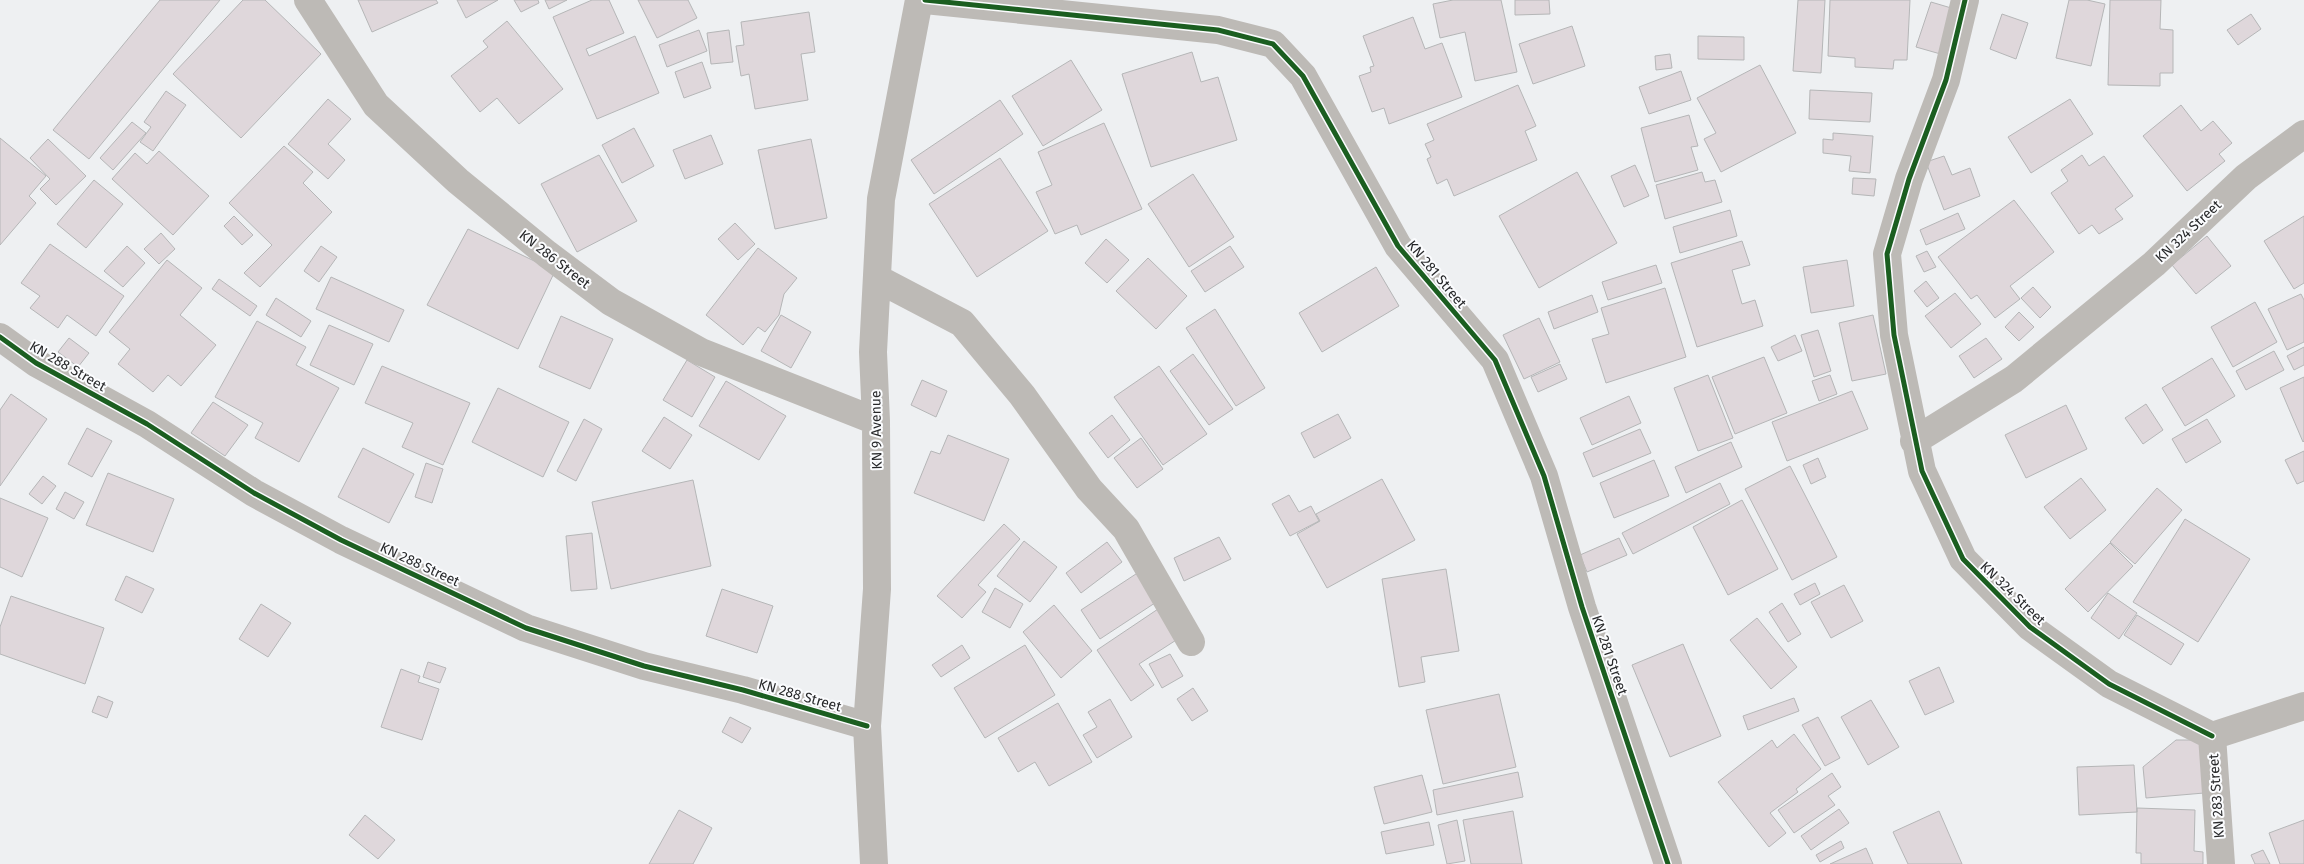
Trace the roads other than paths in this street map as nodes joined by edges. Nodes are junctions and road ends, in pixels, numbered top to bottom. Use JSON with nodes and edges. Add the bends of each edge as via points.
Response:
{"nodes":[{"id":1,"x":308,"y":0,"type":"edge"},
{"id":2,"x":919,"y":0,"type":"edge"},
{"id":3,"x":925,"y":0,"type":"edge"},
{"id":4,"x":1965,"y":0,"type":"edge"},
{"id":5,"x":2304,"y":134,"type":"edge"},
{"id":6,"x":878,"y":279,"type":"junction"},
{"id":7,"x":0,"y":337,"type":"edge"},
{"id":8,"x":876,"y":421,"type":"junction"},
{"id":9,"x":1914,"y":441,"type":"junction"},
{"id":10,"x":1191,"y":642,"type":"dead end"},
{"id":11,"x":2304,"y":706,"type":"edge"},
{"id":12,"x":867,"y":726,"type":"junction"},
{"id":13,"x":2212,"y":736,"type":"junction"},
{"id":14,"x":874,"y":864,"type":"edge"},
{"id":15,"x":1668,"y":864,"type":"edge"},
{"id":16,"x":2221,"y":864,"type":"edge"}],
"edges":[{"from":1,"to":8,"type":"street","name":"KN 286 Street","via":[[376,105],[458,181],[611,302],[701,352]]},
{"from":2,"to":6,"type":"street","name":"KN 9 Avenue","via":[[881,199]]},
{"from":3,"to":15,"type":"street","name":"KN 281 Street","via":[[1218,30],[1273,44],[1303,76],[1398,246],[1495,360],[1544,476],[1582,607]]},
{"from":4,"to":9,"type":"street","via":[[1946,80],[1909,179],[1888,254],[1894,335]]},
{"from":5,"to":9,"type":"street","name":"KN 324 Street","via":[[2246,177],[2154,264],[2014,379]]},
{"from":6,"to":8,"type":"street","name":"KN 9 Avenue","via":[[873,352]]},
{"from":6,"to":10,"type":"street","via":[[962,323],[1022,395],[1089,489],[1126,529]]},
{"from":7,"to":12,"type":"street","name":"KN 288 Street","via":[[36,363],[147,424],[254,493],[341,540],[526,628],[644,666]]},
{"from":8,"to":12,"type":"street","name":"KN 9 Avenue","via":[[878,589]]},
{"from":9,"to":13,"type":"street","name":"KN 324 Street","via":[[1922,471],[1963,559],[2030,627],[2109,684]]},
{"from":11,"to":13,"type":"street","name":"KN 283 Street"},
{"from":12,"to":14,"type":"street","name":"KN 9 Avenue"},
{"from":13,"to":16,"type":"street","name":"KN 283 Street"}]}
